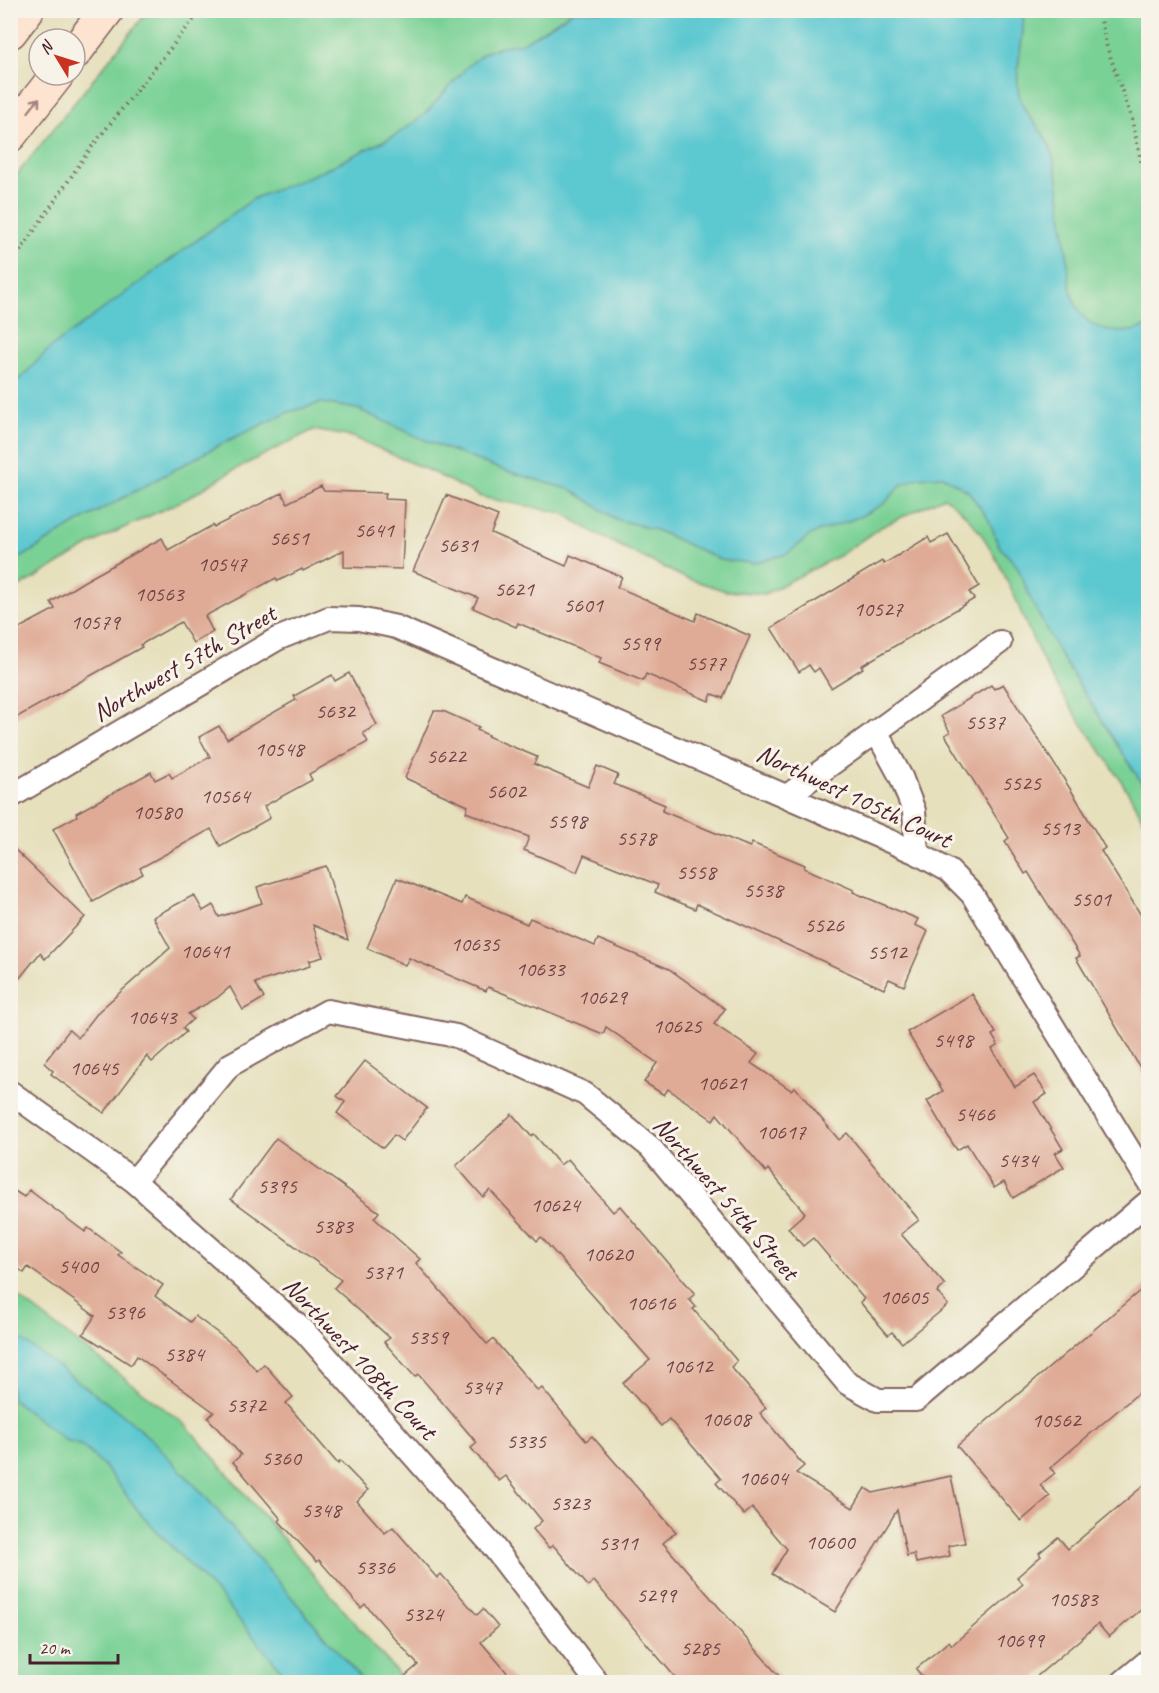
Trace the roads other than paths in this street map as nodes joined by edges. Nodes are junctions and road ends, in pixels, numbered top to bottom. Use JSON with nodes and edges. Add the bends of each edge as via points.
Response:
{"nodes":[{"id":1,"x":27,"y":10,"type":"edge"},
{"id":2,"x":107,"y":10,"type":"edge"},
{"id":3,"x":10,"y":32,"type":"edge"},
{"id":4,"x":87,"y":36,"type":"edge"},
{"id":5,"x":48,"y":87,"type":"edge"},
{"id":6,"x":10,"y":135,"type":"edge"},
{"id":7,"x":396,"y":627,"type":"joint"},
{"id":8,"x":1000,"y":642,"type":"dead end"},
{"id":9,"x":876,"y":731,"type":"junction"},
{"id":10,"x":787,"y":796,"type":"junction"},
{"id":11,"x":10,"y":797,"type":"edge"},
{"id":12,"x":917,"y":853,"type":"junction"},
{"id":13,"x":10,"y":1092,"type":"edge"},
{"id":14,"x":134,"y":1181,"type":"junction"},
{"id":15,"x":1149,"y":1181,"type":"edge"},
{"id":16,"x":1149,"y":1202,"type":"edge"},
{"id":17,"x":1149,"y":1661,"type":"edge"},
{"id":18,"x":597,"y":1683,"type":"edge"},
{"id":19,"x":1123,"y":1683,"type":"edge"}],
"edges":[{"from":1,"to":3,"type":"street"},
{"from":2,"to":4,"type":"street"},
{"from":6,"to":5,"type":"street","one_way":true},
{"from":7,"to":10,"type":"street","name":"Northwest 105th Court"},
{"from":7,"to":11,"type":"street","name":"Northwest 57th Street","via":[[359,619],[329,618],[277,639]]},
{"from":8,"to":9,"type":"street"},
{"from":9,"to":10,"type":"street"},
{"from":9,"to":12,"type":"street","via":[[914,811]]},
{"from":10,"to":12,"type":"street","name":"Northwest 105th Court"},
{"from":12,"to":15,"type":"street","name":"Northwest 105th Court","via":[[949,871],[972,894]]},
{"from":13,"to":14,"type":"street","name":"Northwest 108th Court"},
{"from":14,"to":16,"type":"street","name":"Northwest 54th Street","via":[[230,1065],[328,1011],[456,1035],[585,1094],[650,1147],[847,1383],[878,1400],[916,1400]]},
{"from":14,"to":18,"type":"street","name":"Northwest 108th Court","via":[[304,1332],[492,1545]]},
{"from":17,"to":19,"type":"street"}]}
